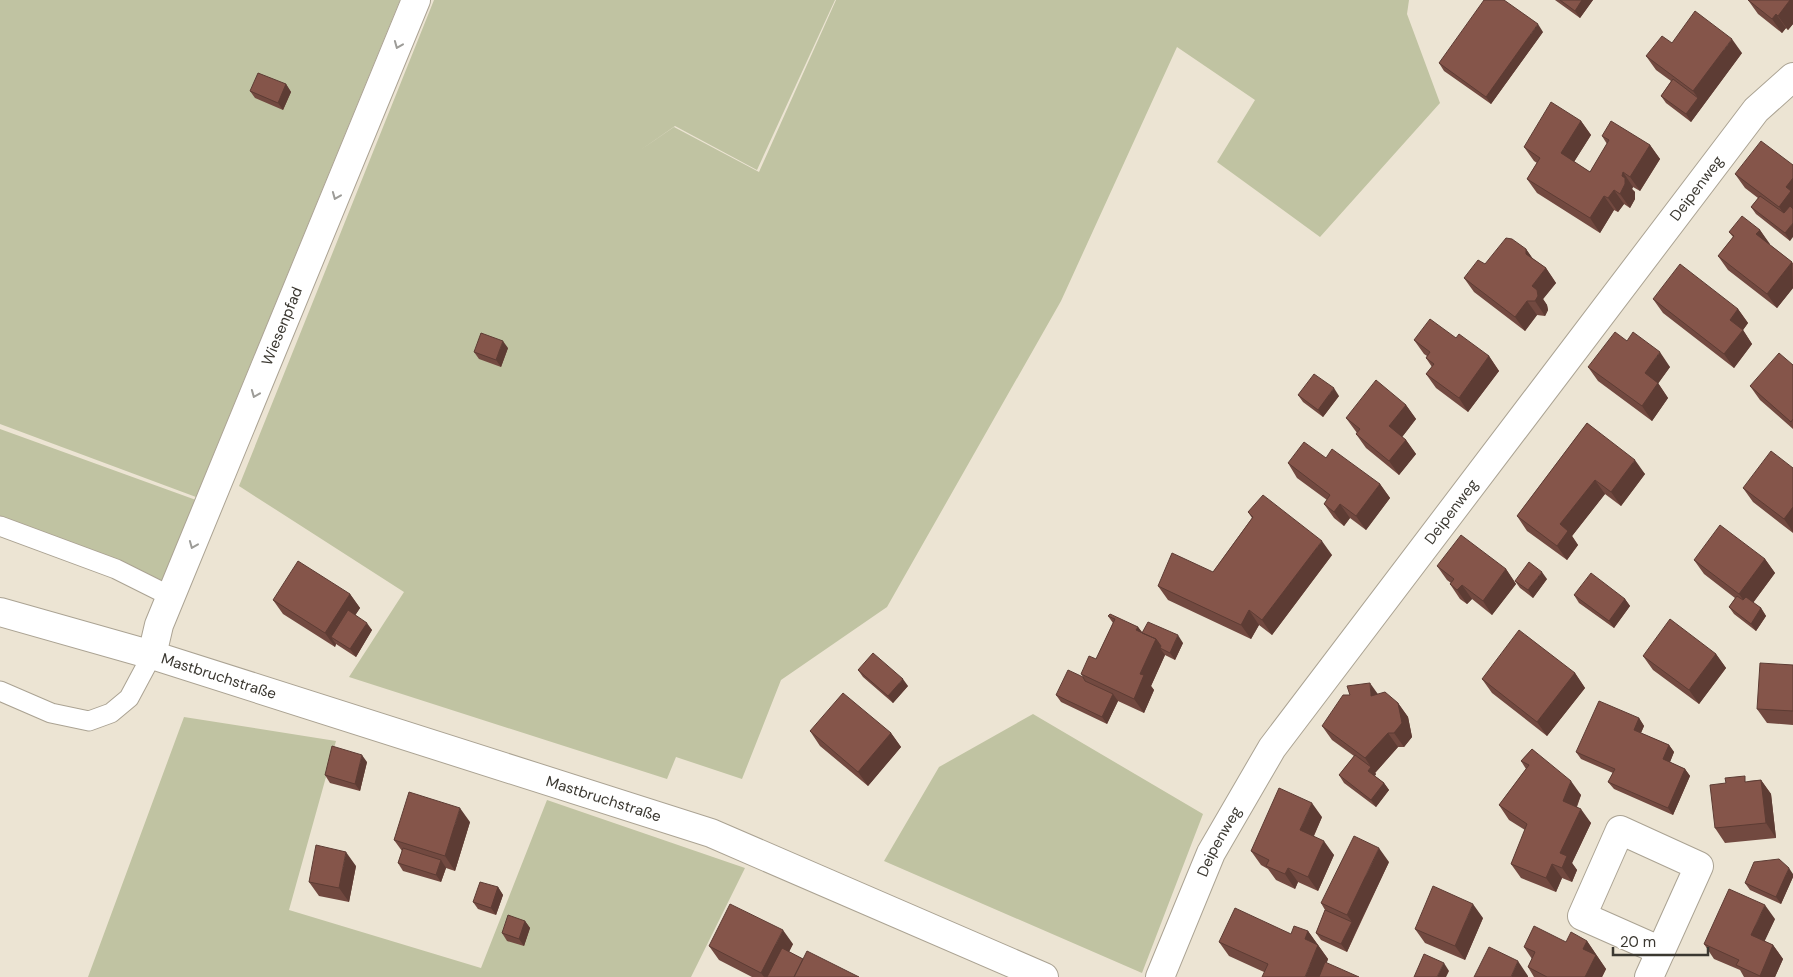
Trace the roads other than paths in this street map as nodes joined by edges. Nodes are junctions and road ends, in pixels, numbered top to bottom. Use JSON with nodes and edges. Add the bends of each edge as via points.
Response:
{"nodes":[{"id":1,"x":416,"y":0,"type":"edge"},
{"id":2,"x":1793,"y":77,"type":"edge"},
{"id":3,"x":0,"y":526,"type":"edge"},
{"id":4,"x":172,"y":597,"type":"junction"},
{"id":5,"x":0,"y":612,"type":"edge"},
{"id":6,"x":152,"y":655,"type":"junction"},
{"id":7,"x":0,"y":691,"type":"edge"},
{"id":8,"x":1661,"y":951,"type":"junction"},
{"id":9,"x":1044,"y":977,"type":"edge"},
{"id":10,"x":1160,"y":977,"type":"edge"},
{"id":11,"x":1649,"y":977,"type":"edge"}],
"edges":[{"from":1,"to":4,"type":"street","name":"Wiesenpfad","one_way":true},
{"from":2,"to":10,"type":"street","name":"Deipenweg","via":[[1756,110],[1272,748],[1211,853]]},
{"from":3,"to":4,"type":"lane","via":[[116,570]]},
{"from":4,"to":6,"type":"street","name":"Wiesenpfad","via":[[159,625]]},
{"from":5,"to":6,"type":"street","name":"Mastbruchstraße"},
{"from":6,"to":7,"type":"lane","name":"Mastbruchstraße","via":[[129,698],[111,713],[89,721],[51,713]]},
{"from":6,"to":9,"type":"street","name":"Mastbruchstraße","via":[[711,833]]},
{"from":8,"to":8,"type":"street","via":[[1582,916],[1620,830],[1700,866]]},
{"from":8,"to":11,"type":"street"}]}
